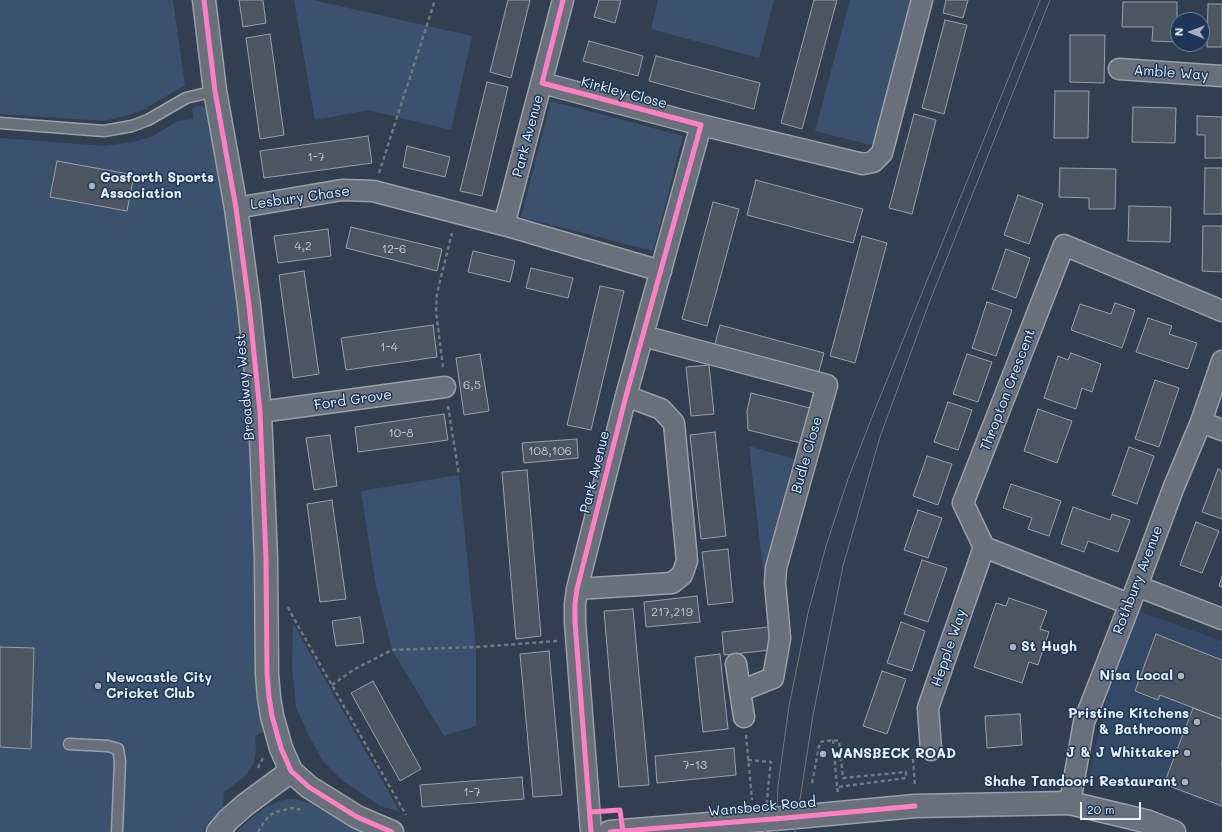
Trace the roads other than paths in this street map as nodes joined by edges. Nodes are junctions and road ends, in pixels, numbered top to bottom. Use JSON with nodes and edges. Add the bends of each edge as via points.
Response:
{"nodes":[{"id":1,"x":204,"y":0,"type":"edge"},
{"id":2,"x":563,"y":0,"type":"edge"},
{"id":3,"x":922,"y":0,"type":"edge"},
{"id":4,"x":1119,"y":69,"type":"dead end"},
{"id":5,"x":1222,"y":76,"type":"edge"},
{"id":6,"x":542,"y":83,"type":"junction"},
{"id":7,"x":215,"y":91,"type":"junction"},
{"id":8,"x":0,"y":123,"type":"edge"},
{"id":9,"x":701,"y":126,"type":"junction"},
{"id":10,"x":236,"y":208,"type":"junction"},
{"id":11,"x":504,"y":225,"type":"junction"},
{"id":12,"x":661,"y":271,"type":"junction"},
{"id":13,"x":1222,"y":311,"type":"edge"},
{"id":14,"x":643,"y":336,"type":"junction"},
{"id":15,"x":1222,"y":362,"type":"edge"},
{"id":16,"x":445,"y":387,"type":"road end"},
{"id":17,"x":626,"y":396,"type":"junction"},
{"id":18,"x":260,"y":412,"type":"junction"},
{"id":19,"x":1201,"y":422,"type":"junction"},
{"id":20,"x":1222,"y":430,"type":"edge"},
{"id":21,"x":984,"y":547,"type":"junction"},
{"id":22,"x":577,"y":589,"type":"junction"},
{"id":23,"x":1133,"y":595,"type":"junction"},
{"id":24,"x":1222,"y":619,"type":"edge"},
{"id":25,"x":736,"y":664,"type":"dead end"},
{"id":26,"x":740,"y":691,"type":"junction"},
{"id":27,"x":744,"y":717,"type":"road end"},
{"id":28,"x":70,"y":744,"type":"dead end"},
{"id":29,"x":922,"y":751,"type":"road end"},
{"id":30,"x":291,"y":771,"type":"junction"},
{"id":31,"x":1070,"y":803,"type":"junction"},
{"id":32,"x":400,"y":826,"type":"edge"},
{"id":33,"x":667,"y":830,"type":"edge"},
{"id":34,"x":117,"y":832,"type":"edge"},
{"id":35,"x":218,"y":832,"type":"edge"},
{"id":36,"x":591,"y":832,"type":"edge"},
{"id":37,"x":610,"y":832,"type":"edge"},
{"id":38,"x":1174,"y":832,"type":"edge"}],
"edges":[{"from":1,"to":7,"type":"street","name":"Broadway West"},
{"from":2,"to":6,"type":"street","name":"Park Avenue"},
{"from":3,"to":9,"type":"street","name":"Kirkley Close","via":[[882,153],[873,162],[863,164]]},
{"from":4,"to":5,"type":"street","name":"Amble Way"},
{"from":6,"to":9,"type":"street","name":"Kirkley Close"},
{"from":6,"to":11,"type":"street","name":"Park Avenue"},
{"from":7,"to":8,"type":"lane","via":[[186,98],[148,120],[132,126],[104,131]]},
{"from":7,"to":10,"type":"street","name":"Broadway West"},
{"from":9,"to":12,"type":"street","name":"Park Avenue"},
{"from":10,"to":11,"type":"street","name":"Lesbury Chase","via":[[342,190],[374,191]]},
{"from":10,"to":18,"type":"street","name":"Broadway West"},
{"from":11,"to":12,"type":"street"},
{"from":12,"to":14,"type":"street","name":"Park Avenue"},
{"from":13,"to":21,"type":"street","name":"Thropton Crescent","via":[[1064,245],[964,503]]},
{"from":14,"to":17,"type":"street","name":"Park Avenue"},
{"from":14,"to":26,"type":"street","name":"Budle Close","via":[[827,385],[776,568],[780,638],[773,678]]},
{"from":15,"to":19,"type":"street","name":"Rothbury Avenue"},
{"from":16,"to":18,"type":"street","name":"Ford Grove"},
{"from":17,"to":22,"type":"street","name":"Park Avenue"},
{"from":17,"to":22,"type":"street","via":[[661,409],[674,423],[687,561],[682,575],[672,583]]},
{"from":18,"to":30,"type":"street","name":"Broadway West","via":[[269,697],[277,735]]},
{"from":19,"to":20,"type":"street"},
{"from":19,"to":23,"type":"street","name":"Rothbury Avenue"},
{"from":21,"to":23,"type":"street"},
{"from":21,"to":29,"type":"street","name":"Hepple Way","via":[[928,708]]},
{"from":22,"to":36,"type":"street","name":"Park Avenue","via":[[576,640]]},
{"from":23,"to":24,"type":"street"},
{"from":23,"to":31,"type":"street","name":"Rothbury Avenue","via":[[1084,722]]},
{"from":25,"to":26,"type":"street"},
{"from":26,"to":27,"type":"street"},
{"from":28,"to":34,"type":"lane","via":[[118,749],[120,761]]},
{"from":30,"to":32,"type":"street","via":[[310,787],[357,817]]},
{"from":30,"to":35,"type":"street","via":[[245,805]]},
{"from":31,"to":33,"type":"street","name":"Wansbeck Road","via":[[915,806]]},
{"from":31,"to":38,"type":"street","name":"Wansbeck Road","via":[[1149,822]]},
{"from":33,"to":37,"type":"street","name":"Wansbeck Road"}]}
